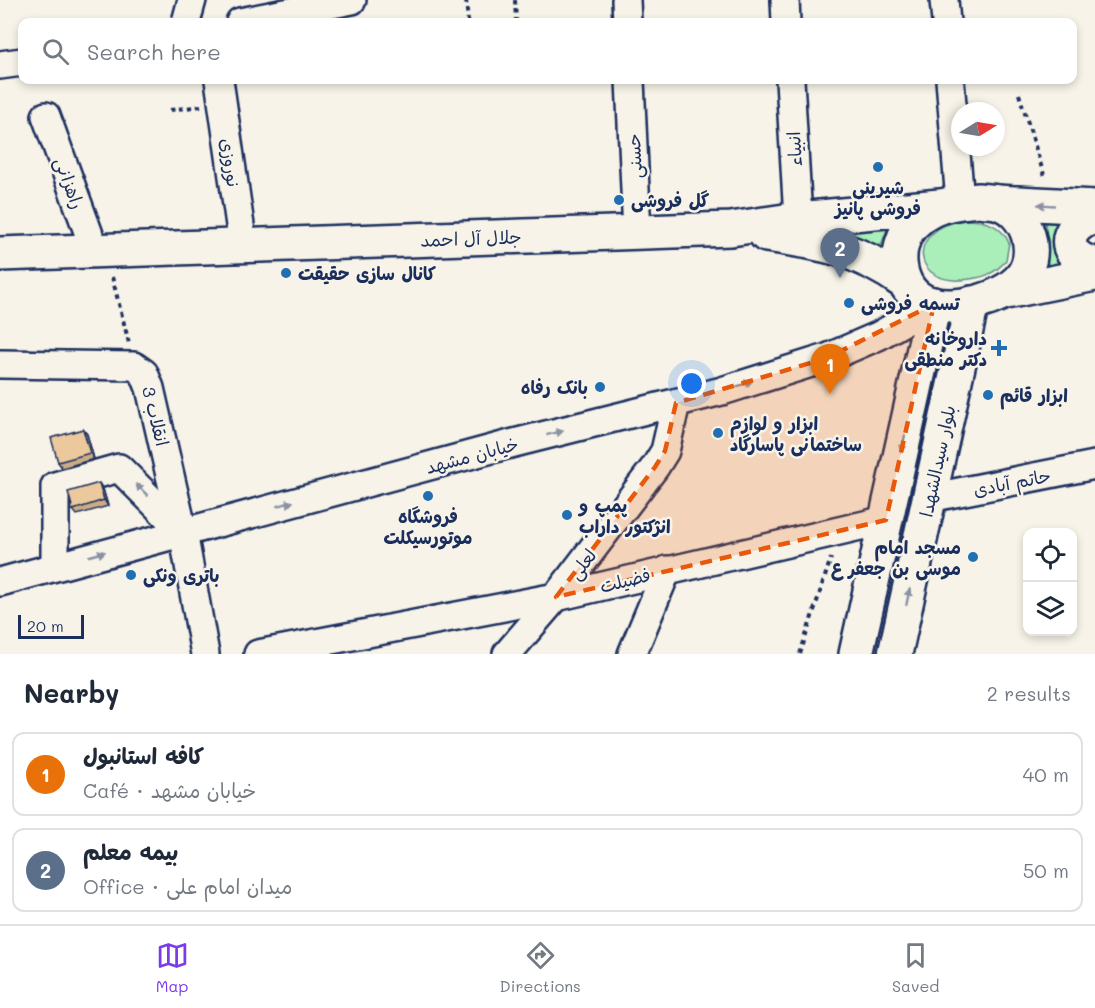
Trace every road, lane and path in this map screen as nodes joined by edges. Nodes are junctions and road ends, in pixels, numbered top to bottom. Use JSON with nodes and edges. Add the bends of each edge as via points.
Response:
{"nodes":[{"id":1,"x":192,"y":0,"type":"edge"},
{"id":2,"x":352,"y":0,"type":"edge"},
{"id":3,"x":466,"y":0,"type":"edge"},
{"id":4,"x":515,"y":0,"type":"edge"},
{"id":5,"x":626,"y":0,"type":"edge"},
{"id":6,"x":785,"y":0,"type":"edge"},
{"id":7,"x":944,"y":0,"type":"edge"},
{"id":8,"x":187,"y":18,"type":"edge"},
{"id":9,"x":260,"y":18,"type":"edge"},
{"id":10,"x":468,"y":18,"type":"edge"},
{"id":11,"x":516,"y":18,"type":"edge"},
{"id":12,"x":627,"y":18,"type":"edge"},
{"id":13,"x":786,"y":18,"type":"edge"},
{"id":14,"x":946,"y":18,"type":"edge"},
{"id":15,"x":18,"y":63,"type":"edge"},
{"id":16,"x":0,"y":65,"type":"edge"},
{"id":17,"x":220,"y":84,"type":"edge"},
{"id":18,"x":630,"y":84,"type":"edge"},
{"id":19,"x":790,"y":84,"type":"edge"},
{"id":20,"x":950,"y":84,"type":"edge"},
{"id":21,"x":1019,"y":94,"type":"dead end"},
{"id":22,"x":46,"y":116,"type":"dead end"},
{"id":23,"x":1044,"y":175,"type":"dead end"},
{"id":24,"x":998,"y":202,"type":"junction"},
{"id":25,"x":950,"y":204,"type":"junction"},
{"id":26,"x":1095,"y":207,"type":"edge"},
{"id":27,"x":1095,"y":217,"type":"edge"},
{"id":28,"x":798,"y":219,"type":"junction"},
{"id":29,"x":731,"y":230,"type":"junction"},
{"id":30,"x":637,"y":233,"type":"junction"},
{"id":31,"x":243,"y":246,"type":"junction"},
{"id":32,"x":100,"y":251,"type":"junction"},
{"id":33,"x":0,"y":254,"type":"edge"},
{"id":34,"x":1095,"y":264,"type":"edge"},
{"id":35,"x":1095,"y":274,"type":"edge"},
{"id":36,"x":904,"y":282,"type":"junction"},
{"id":37,"x":986,"y":298,"type":"junction"},
{"id":38,"x":934,"y":304,"type":"junction"},
{"id":39,"x":0,"y":364,"type":"edge"},
{"id":40,"x":134,"y":366,"type":"junction"},
{"id":41,"x":913,"y":398,"type":"junction"},
{"id":42,"x":676,"y":403,"type":"junction"},
{"id":43,"x":950,"y":406,"type":"junction"},
{"id":44,"x":1095,"y":465,"type":"edge"},
{"id":45,"x":929,"y":498,"type":"junction"},
{"id":46,"x":886,"y":520,"type":"junction"},
{"id":47,"x":840,"y":530,"type":"junction"},
{"id":48,"x":183,"y":532,"type":"junction"},
{"id":49,"x":55,"y":566,"type":"junction"},
{"id":50,"x":667,"y":570,"type":"junction"},
{"id":51,"x":0,"y":582,"type":"edge"},
{"id":52,"x":556,"y":597,"type":"junction"},
{"id":53,"x":206,"y":654,"type":"edge"},
{"id":54,"x":258,"y":654,"type":"edge"},
{"id":55,"x":507,"y":654,"type":"edge"},
{"id":56,"x":632,"y":654,"type":"edge"},
{"id":57,"x":800,"y":654,"type":"edge"},
{"id":58,"x":856,"y":654,"type":"edge"},
{"id":59,"x":895,"y":654,"type":"edge"}],
"edges":[{"from":1,"to":8,"type":"street"},
{"from":2,"to":9,"type":"street"},
{"from":3,"to":10,"type":"path"},
{"from":4,"to":11,"type":"path"},
{"from":5,"to":12,"type":"street"},
{"from":6,"to":13,"type":"street"},
{"from":7,"to":14,"type":"street"},
{"from":15,"to":16,"type":"street"},
{"from":17,"to":31,"type":"street","name":"نوروزی"},
{"from":18,"to":30,"type":"street","name":"حسنی"},
{"from":19,"to":28,"type":"street","name":"انبیاء"},
{"from":20,"to":25,"type":"street"},
{"from":21,"to":23,"type":"path"},
{"from":22,"to":32,"type":"street","name":"راهزانی"},
{"from":24,"to":25,"type":"main road"},
{"from":26,"to":24,"type":"main road","one_way":true},
{"from":24,"to":37,"type":"main road","via":[[1023,222],[1030,256],[1017,281]]},
{"from":25,"to":28,"type":"main road","name":"جلال آل احمد"},
{"from":25,"to":36,"type":"main road","via":[[915,221],[905,233],[899,263]]},
{"from":27,"to":34,"type":"main road","via":[[1075,226],[1069,234],[1076,256]]},
{"from":28,"to":29,"type":"main road","name":"جلال آل احمد"},
{"from":29,"to":30,"type":"main road","name":"جلال آل احمد"},
{"from":29,"to":36,"type":"main road","via":[[817,242],[854,252]]},
{"from":30,"to":31,"type":"main road","name":"جلال آل احمد"},
{"from":31,"to":32,"type":"main road","name":"جلال آل احمد"},
{"from":32,"to":33,"type":"main road","name":"جلال آل احمد"},
{"from":32,"to":40,"type":"path"},
{"from":35,"to":37,"type":"main road"},
{"from":36,"to":38,"type":"main road","via":[[922,299]]},
{"from":37,"to":38,"type":"main road"},
{"from":37,"to":43,"type":"main road","name":"بلوار سیدالشهدا"},
{"from":38,"to":41,"type":"main road","name":"بلوار سیدالشهدا"},
{"from":42,"to":38,"type":"street","name":"خیابان مشهد","one_way":true,"via":[[827,358],[878,336]]},
{"from":39,"to":40,"type":"street","name":"انقلاب 3"},
{"from":40,"to":48,"type":"street","name":"انقلاب 3","via":[[144,373],[150,388]]},
{"from":41,"to":43,"type":"main road"},
{"from":41,"to":46,"type":"main road","name":"بلوار سیدالشهدا","one_way":true},
{"from":48,"to":42,"type":"street","name":"خیابان مشهد","one_way":true},
{"from":42,"to":52,"type":"street","name":"لعلی","via":[[665,451]]},
{"from":43,"to":45,"type":"main road","name":"بلوار سیدالشهدا"},
{"from":44,"to":45,"type":"street","name":"حاتم آبادی"},
{"from":59,"to":45,"type":"main road","name":"بلوار سیدالشهدا","one_way":true},
{"from":46,"to":47,"type":"street","name":"فضیلت"},
{"from":46,"to":58,"type":"main road","name":"بلوار سیدالشهدا"},
{"from":47,"to":50,"type":"street","name":"فضیلت"},
{"from":47,"to":57,"type":"path"},
{"from":49,"to":48,"type":"street","name":"خیابان مشهد","one_way":true},
{"from":48,"to":49,"type":"street","one_way":true,"via":[[120,468],[55,486]]},
{"from":48,"to":53,"type":"street","name":"انقلاب 3"},
{"from":49,"to":51,"type":"street","name":"خیابان مشهد"},
{"from":50,"to":52,"type":"street","name":"فضیلت"},
{"from":50,"to":56,"type":"street"},
{"from":52,"to":54,"type":"street","name":"فضیلت"},
{"from":52,"to":55,"type":"street","name":"لعلی"}]}
